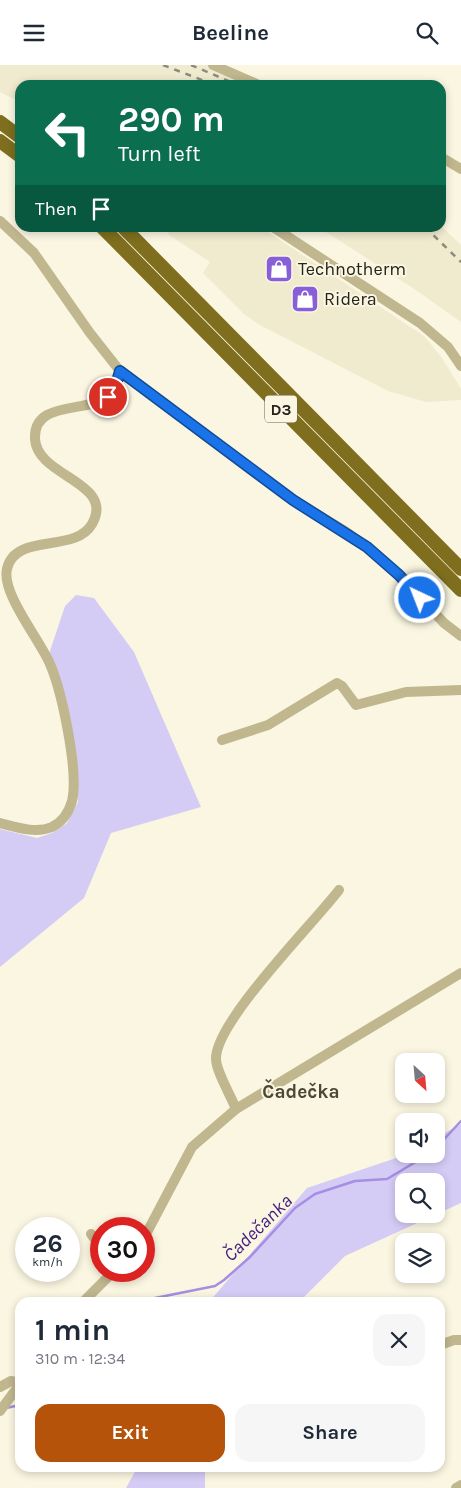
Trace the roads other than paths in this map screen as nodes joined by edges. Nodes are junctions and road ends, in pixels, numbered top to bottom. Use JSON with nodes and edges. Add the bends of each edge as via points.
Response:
{"nodes":[{"id":1,"x":212,"y":65,"type":"edge"},
{"id":2,"x":247,"y":80,"type":"edge"},
{"id":3,"x":0,"y":121,"type":"edge"},
{"id":4,"x":15,"y":133,"type":"edge"},
{"id":5,"x":0,"y":141,"type":"edge"},
{"id":6,"x":15,"y":152,"type":"edge"},
{"id":7,"x":446,"y":160,"type":"edge"},
{"id":8,"x":461,"y":169,"type":"edge"},
{"id":9,"x":0,"y":221,"type":"edge"},
{"id":10,"x":107,"y":232,"type":"edge"},
{"id":11,"x":128,"y":232,"type":"edge"},
{"id":12,"x":281,"y":232,"type":"edge"},
{"id":13,"x":461,"y":366,"type":"edge"},
{"id":14,"x":120,"y":371,"type":"junction"},
{"id":15,"x":461,"y":569,"type":"edge"},
{"id":16,"x":461,"y":590,"type":"edge"},
{"id":17,"x":461,"y":636,"type":"edge"},
{"id":18,"x":461,"y":689,"type":"edge"},
{"id":19,"x":222,"y":740,"type":"dead end"},
{"id":20,"x":0,"y":823,"type":"edge"},
{"id":21,"x":338,"y":891,"type":"dead end"},
{"id":22,"x":461,"y":973,"type":"edge"},
{"id":23,"x":236,"y":1109,"type":"junction"},
{"id":24,"x":155,"y":1217,"type":"edge"},
{"id":25,"x":103,"y":1282,"type":"edge"},
{"id":26,"x":88,"y":1297,"type":"edge"},
{"id":27,"x":461,"y":1340,"type":"edge"},
{"id":28,"x":445,"y":1344,"type":"edge"},
{"id":29,"x":15,"y":1382,"type":"edge"},
{"id":30,"x":0,"y":1387,"type":"edge"},
{"id":31,"x":15,"y":1391,"type":"edge"},
{"id":32,"x":0,"y":1411,"type":"edge"},
{"id":33,"x":461,"y":1485,"type":"edge"},
{"id":34,"x":456,"y":1488,"type":"edge"}],
"edges":[{"from":1,"to":2,"type":"street"},
{"from":3,"to":4,"type":"highway"},
{"from":5,"to":6,"type":"highway"},
{"from":7,"to":8,"type":"street"},
{"from":9,"to":14,"type":"street","via":[[34,253]]},
{"from":10,"to":16,"type":"highway","number":"D3"},
{"from":11,"to":15,"type":"highway","number":"D3"},
{"from":12,"to":13,"type":"street","via":[[420,323],[448,347]]},
{"from":14,"to":17,"type":"street","via":[[293,500],[367,547]]},
{"from":14,"to":20,"type":"street","via":[[115,388],[108,397],[52,412],[36,429],[35,442],[40,455],[51,466],[84,486],[93,498],[96,510],[92,524],[83,534],[24,549],[16,554],[7,568],[6,577],[11,595],[44,649],[57,682],[68,735],[73,794],[66,815],[51,827],[31,830]]},
{"from":18,"to":19,"type":"street","via":[[406,692],[356,705],[337,683],[268,725]]},
{"from":21,"to":23,"type":"street","via":[[318,918],[266,973],[218,1043],[216,1061]]},
{"from":22,"to":23,"type":"street"},
{"from":23,"to":24,"type":"street","via":[[192,1147]]},
{"from":25,"to":26,"type":"street"},
{"from":27,"to":28,"type":"street"},
{"from":29,"to":30,"type":"street"},
{"from":31,"to":32,"type":"street"},
{"from":33,"to":34,"type":"street"}]}
